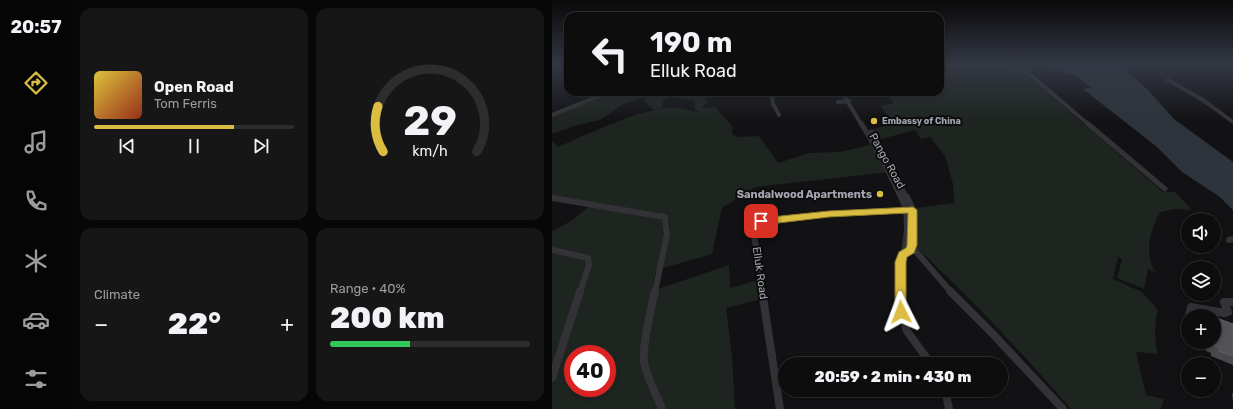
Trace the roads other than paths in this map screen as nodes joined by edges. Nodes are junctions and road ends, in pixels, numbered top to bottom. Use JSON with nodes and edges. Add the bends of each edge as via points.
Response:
{"nodes":[{"id":1,"x":1041,"y":84,"type":"edge"},
{"id":2,"x":1175,"y":84,"type":"edge"},
{"id":3,"x":600,"y":96,"type":"edge"},
{"id":4,"x":772,"y":96,"type":"edge"},
{"id":5,"x":845,"y":96,"type":"edge"},
{"id":6,"x":847,"y":96,"type":"edge"},
{"id":7,"x":849,"y":101,"type":"junction"},
{"id":8,"x":838,"y":102,"type":"dead end"},
{"id":9,"x":552,"y":115,"type":"edge"},
{"id":10,"x":779,"y":115,"type":"dead end"},
{"id":11,"x":1233,"y":122,"type":"edge"},
{"id":12,"x":1165,"y":190,"type":"dead end"},
{"id":13,"x":552,"y":198,"type":"edge"},
{"id":14,"x":909,"y":210,"type":"junction"},
{"id":15,"x":909,"y":242,"type":"junction"},
{"id":16,"x":552,"y":250,"type":"edge"},
{"id":17,"x":1233,"y":302,"type":"edge"},
{"id":18,"x":1191,"y":309,"type":"edge"},
{"id":19,"x":1202,"y":309,"type":"edge"},
{"id":20,"x":1221,"y":312,"type":"edge"},
{"id":21,"x":926,"y":357,"type":"edge"},
{"id":22,"x":552,"y":378,"type":"edge"},
{"id":23,"x":946,"y":397,"type":"edge"},
{"id":24,"x":662,"y":409,"type":"edge"},
{"id":25,"x":780,"y":409,"type":"edge"},
{"id":26,"x":949,"y":409,"type":"edge"},
{"id":27,"x":1063,"y":409,"type":"edge"}],
"edges":[{"from":1,"to":12,"type":"street"},
{"from":2,"to":11,"type":"street"},
{"from":3,"to":9,"type":"street"},
{"from":4,"to":10,"type":"street"},
{"from":5,"to":7,"type":"street","name":"Pango Road"},
{"from":6,"to":7,"type":"street","name":"Pango Road"},
{"from":7,"to":8,"type":"street"},
{"from":7,"to":14,"type":"street","name":"Pango Road","via":[[885,155]]},
{"from":13,"to":24,"type":"street","via":[[665,217],[667,234],[648,322],[644,360]]},
{"from":14,"to":15,"type":"street","name":"Pango Road"},
{"from":14,"to":25,"type":"street","name":"Elluk Road","via":[[829,214],[761,221],[755,224],[753,228]]},
{"from":15,"to":21,"type":"street","via":[[910,251],[903,255],[900,281],[901,312],[907,331]]},
{"from":15,"to":27,"type":"street","via":[[949,290]]},
{"from":16,"to":22,"type":"street","via":[[588,258],[589,261]]},
{"from":17,"to":20,"type":"street","via":[[1224,302],[1228,312]]},
{"from":18,"to":19,"type":"street"},
{"from":23,"to":26,"type":"street"}]}
